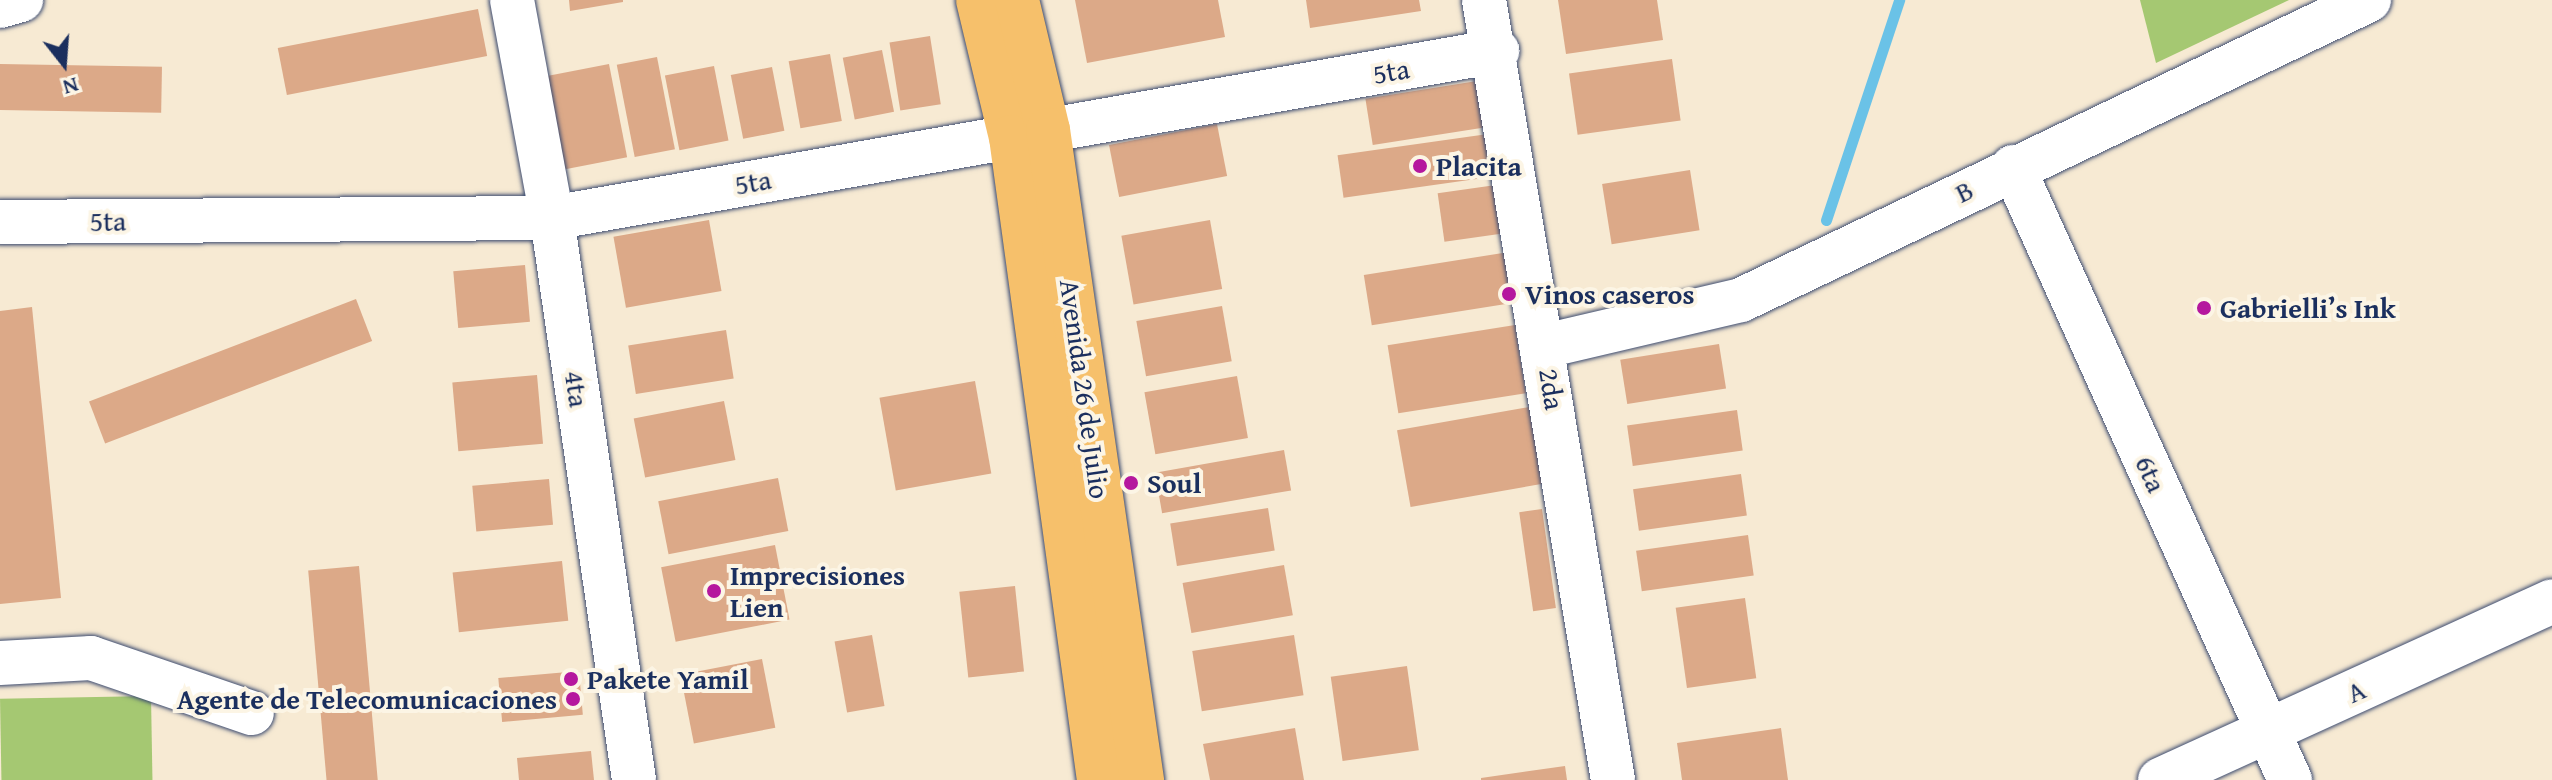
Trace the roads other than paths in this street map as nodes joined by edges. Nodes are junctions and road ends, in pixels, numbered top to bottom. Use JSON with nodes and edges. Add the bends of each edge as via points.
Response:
{"nodes":[{"id":1,"x":21,"y":0,"type":"edge"},
{"id":2,"x":512,"y":0,"type":"edge"},
{"id":3,"x":978,"y":0,"type":"edge"},
{"id":4,"x":1484,"y":0,"type":"edge"},
{"id":5,"x":2353,"y":3,"type":"edge"},
{"id":6,"x":1021,"y":5,"type":"edge"},
{"id":7,"x":0,"y":6,"type":"edge"},
{"id":8,"x":1497,"y":51,"type":"junction"},
{"id":9,"x":1029,"y":134,"type":"junction"},
{"id":10,"x":2013,"y":167,"type":"junction"},
{"id":11,"x":552,"y":218,"type":"junction"},
{"id":12,"x":0,"y":222,"type":"edge"},
{"id":13,"x":1545,"y":346,"type":"junction"},
{"id":14,"x":2552,"y":601,"type":"edge"},
{"id":15,"x":0,"y":663,"type":"edge"},
{"id":16,"x":252,"y":713,"type":"dead end"},
{"id":17,"x":2267,"y":731,"type":"junction"},
{"id":18,"x":634,"y":780,"type":"edge"},
{"id":19,"x":1099,"y":780,"type":"edge"},
{"id":20,"x":1142,"y":780,"type":"edge"},
{"id":21,"x":1613,"y":780,"type":"edge"},
{"id":22,"x":2160,"y":780,"type":"edge"},
{"id":23,"x":2290,"y":780,"type":"edge"}],
"edges":[{"from":1,"to":7,"type":"street"},
{"from":2,"to":11,"type":"street","name":"4ta"},
{"from":3,"to":9,"type":"main road","name":"Avenida 26 de Julio"},
{"from":4,"to":8,"type":"street","name":"2da"},
{"from":5,"to":10,"type":"street","name":"B"},
{"from":6,"to":9,"type":"main road","name":"Avenida 26 de Julio"},
{"from":8,"to":9,"type":"street","name":"5ta"},
{"from":8,"to":13,"type":"street","name":"2da"},
{"from":9,"to":11,"type":"street","name":"5ta"},
{"from":9,"to":19,"type":"main road","name":"Avenida 26 de Julio"},
{"from":9,"to":20,"type":"main road","name":"Avenida 26 de Julio"},
{"from":10,"to":13,"type":"street","name":"B","via":[[1741,300]]},
{"from":10,"to":17,"type":"street","name":"6ta"},
{"from":11,"to":12,"type":"street","name":"5ta"},
{"from":11,"to":18,"type":"street","name":"4ta"},
{"from":13,"to":21,"type":"street","name":"2da"},
{"from":14,"to":17,"type":"street","name":"A"},
{"from":15,"to":16,"type":"street","via":[[91,658]]},
{"from":17,"to":22,"type":"street","name":"A"},
{"from":17,"to":23,"type":"street","name":"6ta"}]}
